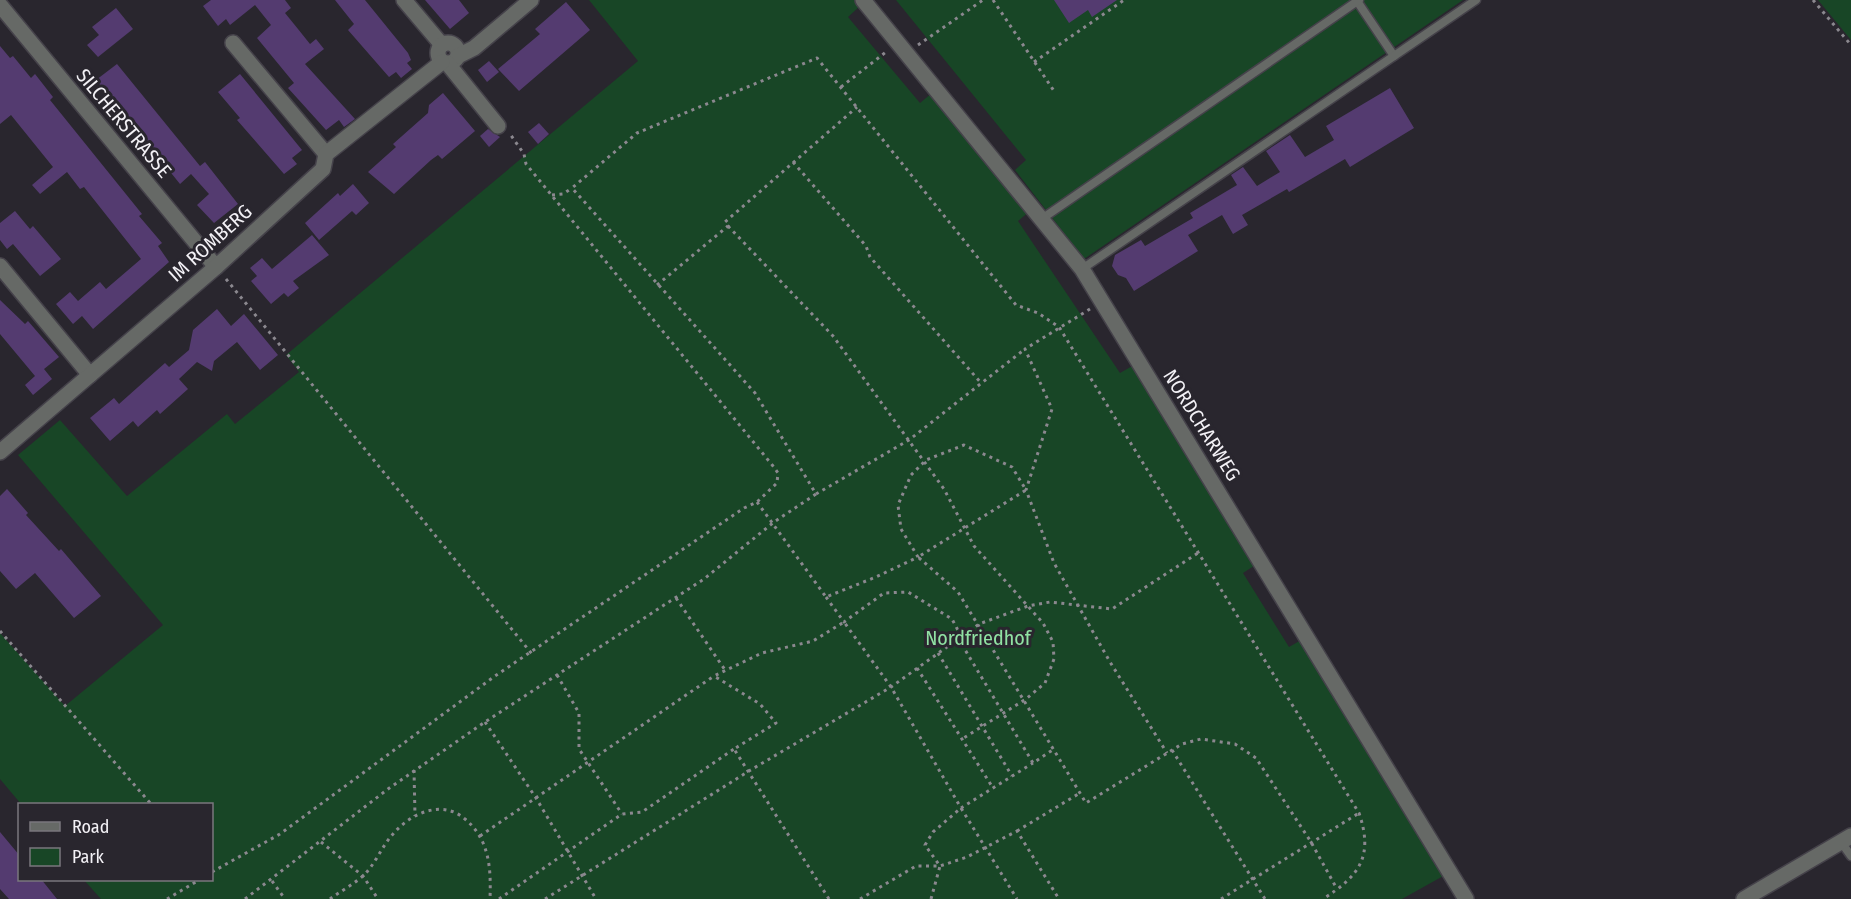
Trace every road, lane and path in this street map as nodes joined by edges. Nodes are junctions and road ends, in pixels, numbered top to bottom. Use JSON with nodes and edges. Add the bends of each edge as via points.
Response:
{"nodes":[{"id":1,"x":404,"y":0,"type":"edge"},
{"id":2,"x":531,"y":0,"type":"edge"},
{"id":3,"x":863,"y":0,"type":"edge"},
{"id":4,"x":983,"y":0,"type":"edge"},
{"id":5,"x":993,"y":0,"type":"edge"},
{"id":6,"x":1124,"y":0,"type":"edge"},
{"id":7,"x":1476,"y":0,"type":"edge"},
{"id":8,"x":1813,"y":0,"type":"edge"},
{"id":9,"x":1358,"y":1,"type":"edge"},
{"id":10,"x":0,"y":5,"type":"edge"},
{"id":11,"x":233,"y":43,"type":"dead end"},
{"id":12,"x":1851,"y":45,"type":"edge"},
{"id":13,"x":903,"y":47,"type":"junction"},
{"id":14,"x":1394,"y":57,"type":"junction"},
{"id":15,"x":449,"y":61,"type":"junction"},
{"id":16,"x":1034,"y":62,"type":"junction"},
{"id":17,"x":841,"y":87,"type":"junction"},
{"id":18,"x":1054,"y":91,"type":"dead end"},
{"id":19,"x":857,"y":107,"type":"junction"},
{"id":20,"x":498,"y":126,"type":"joint"},
{"id":21,"x":326,"y":154,"type":"junction"},
{"id":22,"x":793,"y":162,"type":"junction"},
{"id":23,"x":572,"y":188,"type":"junction"},
{"id":24,"x":552,"y":195,"type":"junction"},
{"id":25,"x":1043,"y":218,"type":"junction"},
{"id":26,"x":728,"y":226,"type":"junction"},
{"id":27,"x":0,"y":266,"type":"edge"},
{"id":28,"x":216,"y":267,"type":"junction"},
{"id":29,"x":1082,"y":269,"type":"junction"},
{"id":30,"x":657,"y":285,"type":"junction"},
{"id":31,"x":1102,"y":302,"type":"junction"},
{"id":32,"x":1059,"y":327,"type":"junction"},
{"id":33,"x":1025,"y":349,"type":"junction"},
{"id":34,"x":90,"y":375,"type":"junction"},
{"id":35,"x":982,"y":384,"type":"junction"},
{"id":36,"x":909,"y":440,"type":"junction"},
{"id":37,"x":0,"y":452,"type":"edge"},
{"id":38,"x":924,"y":462,"type":"junction"},
{"id":39,"x":1026,"y":490,"type":"junction"},
{"id":40,"x":816,"y":494,"type":"junction"},
{"id":41,"x":757,"y":502,"type":"junction"},
{"id":42,"x":774,"y":522,"type":"junction"},
{"id":43,"x":964,"y":530,"type":"junction"},
{"id":44,"x":1198,"y":553,"type":"junction"},
{"id":45,"x":918,"y":557,"type":"junction"},
{"id":46,"x":826,"y":597,"type":"junction"},
{"id":47,"x":676,"y":598,"type":"junction"},
{"id":48,"x":1028,"y":606,"type":"junction"},
{"id":49,"x":1078,"y":607,"type":"junction"},
{"id":50,"x":844,"y":622,"type":"junction"},
{"id":51,"x":980,"y":624,"type":"junction"},
{"id":52,"x":0,"y":631,"type":"edge"},
{"id":53,"x":959,"y":637,"type":"junction"},
{"id":54,"x":938,"y":653,"type":"junction"},
{"id":55,"x":532,"y":654,"type":"junction"},
{"id":56,"x":917,"y":668,"type":"junction"},
{"id":57,"x":725,"y":670,"type":"junction"},
{"id":58,"x":557,"y":675,"type":"junction"},
{"id":59,"x":714,"y":676,"type":"junction"},
{"id":60,"x":891,"y":687,"type":"junction"},
{"id":61,"x":1026,"y":699,"type":"junction"},
{"id":62,"x":1003,"y":712,"type":"junction"},
{"id":63,"x":484,"y":722,"type":"junction"},
{"id":64,"x":982,"y":726,"type":"junction"},
{"id":65,"x":962,"y":739,"type":"junction"},
{"id":66,"x":734,"y":749,"type":"junction"},
{"id":67,"x":1054,"y":749,"type":"junction"},
{"id":68,"x":1172,"y":750,"type":"junction"},
{"id":69,"x":1167,"y":753,"type":"junction"},
{"id":70,"x":586,"y":763,"type":"junction"},
{"id":71,"x":1033,"y":763,"type":"junction"},
{"id":72,"x":414,"y":770,"type":"junction"},
{"id":73,"x":749,"y":771,"type":"junction"},
{"id":74,"x":1012,"y":776,"type":"junction"},
{"id":75,"x":993,"y":788,"type":"junction"},
{"id":76,"x":1080,"y":793,"type":"junction"},
{"id":77,"x":536,"y":798,"type":"junction"},
{"id":78,"x":150,"y":803,"type":"edge"},
{"id":79,"x":961,"y":808,"type":"junction"},
{"id":80,"x":1359,"y":813,"type":"junction"},
{"id":81,"x":622,"y":814,"type":"junction"},
{"id":82,"x":415,"y":816,"type":"junction"},
{"id":83,"x":1017,"y":831,"type":"junction"},
{"id":84,"x":480,"y":836,"type":"junction"},
{"id":85,"x":1846,"y":839,"type":"edge"},
{"id":86,"x":321,"y":842,"type":"junction"},
{"id":87,"x":1311,"y":842,"type":"junction"},
{"id":88,"x":987,"y":846,"type":"junction"},
{"id":89,"x":568,"y":851,"type":"junction"},
{"id":90,"x":1851,"y":856,"type":"edge"},
{"id":91,"x":940,"y":866,"type":"junction"},
{"id":92,"x":213,"y":871,"type":"edge"},
{"id":93,"x":582,"y":875,"type":"junction"},
{"id":94,"x":363,"y":876,"type":"junction"},
{"id":95,"x":272,"y":880,"type":"junction"},
{"id":96,"x":1253,"y":880,"type":"junction"},
{"id":97,"x":197,"y":881,"type":"edge"},
{"id":98,"x":1337,"y":890,"type":"junction"},
{"id":99,"x":1762,"y":895,"type":"edge"},
{"id":100,"x":167,"y":899,"type":"edge"},
{"id":101,"x":245,"y":899,"type":"edge"},
{"id":102,"x":285,"y":899,"type":"edge"},
{"id":103,"x":330,"y":899,"type":"edge"},
{"id":104,"x":378,"y":899,"type":"edge"},
{"id":105,"x":490,"y":899,"type":"edge"},
{"id":106,"x":499,"y":899,"type":"edge"},
{"id":107,"x":545,"y":899,"type":"edge"},
{"id":108,"x":596,"y":899,"type":"edge"},
{"id":109,"x":829,"y":899,"type":"edge"},
{"id":110,"x":860,"y":899,"type":"edge"},
{"id":111,"x":931,"y":899,"type":"edge"},
{"id":112,"x":1017,"y":899,"type":"edge"},
{"id":113,"x":1059,"y":899,"type":"edge"},
{"id":114,"x":1221,"y":899,"type":"edge"},
{"id":115,"x":1265,"y":899,"type":"edge"},
{"id":116,"x":1323,"y":899,"type":"edge"},
{"id":117,"x":1466,"y":899,"type":"edge"},
{"id":118,"x":1744,"y":899,"type":"edge"}],
"edges":[{"from":1,"to":15,"type":"street","via":[[442,45],[438,51]]},
{"from":2,"to":15,"type":"street","name":"IM ROMBERG","via":[[474,48]]},
{"from":3,"to":13,"type":"street","name":"NORDCHARWEG"},
{"from":4,"to":13,"type":"path"},
{"from":5,"to":16,"type":"path"},
{"from":6,"to":16,"type":"path"},
{"from":7,"to":14,"type":"lane"},
{"from":8,"to":12,"type":"path"},
{"from":9,"to":14,"type":"lane"},
{"from":9,"to":25,"type":"lane"},
{"from":10,"to":28,"type":"street","name":"SILCHERSTRASSE"},
{"from":11,"to":21,"type":"street"},
{"from":13,"to":17,"type":"path"},
{"from":13,"to":25,"type":"street","name":"NORDCHARWEG"},
{"from":14,"to":29,"type":"lane"},
{"from":15,"to":20,"type":"street"},
{"from":15,"to":21,"type":"street","name":"IM ROMBERG"},
{"from":16,"to":18,"type":"path"},
{"from":17,"to":19,"type":"path"},
{"from":17,"to":23,"type":"path","via":[[817,58],[637,133]]},
{"from":19,"to":22,"type":"path"},
{"from":19,"to":32,"type":"path","via":[[1016,305]]},
{"from":20,"to":24,"type":"path","via":[[512,136],[526,164]]},
{"from":21,"to":28,"type":"street","name":"IM ROMBERG","via":[[323,170]]},
{"from":22,"to":26,"type":"path","via":[[725,222]]},
{"from":22,"to":35,"type":"path"},
{"from":23,"to":24,"type":"path"},
{"from":23,"to":30,"type":"path"},
{"from":24,"to":41,"type":"path","via":[[778,473],[777,483]]},
{"from":25,"to":29,"type":"street","name":"NORDCHARWEG"},
{"from":26,"to":30,"type":"path"},
{"from":26,"to":36,"type":"path","via":[[833,336]]},
{"from":27,"to":34,"type":"street"},
{"from":28,"to":34,"type":"street","name":"IM ROMBERG"},
{"from":28,"to":55,"type":"path"},
{"from":29,"to":31,"type":"street","name":"NORDCHARWEG"},
{"from":30,"to":40,"type":"path","via":[[755,393]]},
{"from":31,"to":32,"type":"path"},
{"from":31,"to":117,"type":"street","name":"NORDCHARWEG"},
{"from":32,"to":33,"type":"path"},
{"from":32,"to":44,"type":"path"},
{"from":33,"to":35,"type":"path"},
{"from":33,"to":39,"type":"path","via":[[1052,409]]},
{"from":34,"to":37,"type":"street","name":"IM ROMBERG"},
{"from":35,"to":36,"type":"path"},
{"from":36,"to":38,"type":"path"},
{"from":36,"to":40,"type":"path"},
{"from":38,"to":39,"type":"path","via":[[964,445],[1012,467]]},
{"from":38,"to":43,"type":"path","via":[[944,489]]},
{"from":38,"to":45,"type":"path","via":[[911,475],[898,505],[901,529]]},
{"from":39,"to":43,"type":"path"},
{"from":39,"to":49,"type":"path","via":[[1054,563]]},
{"from":40,"to":42,"type":"path"},
{"from":41,"to":42,"type":"path"},
{"from":41,"to":55,"type":"path","via":[[579,618]]},
{"from":42,"to":46,"type":"path"},
{"from":42,"to":47,"type":"path"},
{"from":43,"to":45,"type":"path"},
{"from":43,"to":48,"type":"path"},
{"from":44,"to":49,"type":"path","via":[[1112,609]]},
{"from":44,"to":80,"type":"path"},
{"from":45,"to":46,"type":"path"},
{"from":45,"to":51,"type":"path","via":[[958,592]]},
{"from":46,"to":50,"type":"path"},
{"from":47,"to":57,"type":"path"},
{"from":47,"to":58,"type":"path"},
{"from":48,"to":49,"type":"path","via":[[1050,602]]},
{"from":48,"to":51,"type":"path"},
{"from":48,"to":61,"type":"path","via":[[1053,642],[1054,659],[1045,683]]},
{"from":49,"to":69,"type":"path"},
{"from":50,"to":53,"type":"path","via":[[884,593],[908,592],[952,619]]},
{"from":50,"to":57,"type":"path","via":[[813,641],[762,653]]},
{"from":50,"to":60,"type":"path"},
{"from":51,"to":53,"type":"path"},
{"from":51,"to":61,"type":"path"},
{"from":52,"to":78,"type":"path"},
{"from":53,"to":54,"type":"path"},
{"from":53,"to":62,"type":"path"},
{"from":54,"to":56,"type":"path"},
{"from":54,"to":64,"type":"path"},
{"from":55,"to":92,"type":"path","via":[[495,676],[280,834]]},
{"from":56,"to":60,"type":"path"},
{"from":56,"to":65,"type":"path"},
{"from":57,"to":59,"type":"path"},
{"from":58,"to":63,"type":"path"},
{"from":58,"to":70,"type":"path","via":[[579,713],[577,737]]},
{"from":59,"to":66,"type":"path","via":[[760,704],[776,723]]},
{"from":59,"to":70,"type":"path"},
{"from":60,"to":73,"type":"path"},
{"from":60,"to":79,"type":"path"},
{"from":61,"to":62,"type":"path"},
{"from":61,"to":67,"type":"path"},
{"from":62,"to":64,"type":"path"},
{"from":62,"to":71,"type":"path"},
{"from":63,"to":72,"type":"path"},
{"from":63,"to":77,"type":"path"},
{"from":64,"to":65,"type":"path"},
{"from":64,"to":74,"type":"path"},
{"from":65,"to":75,"type":"path"},
{"from":66,"to":73,"type":"path"},
{"from":66,"to":81,"type":"path","via":[[642,812]]},
{"from":67,"to":71,"type":"path"},
{"from":67,"to":76,"type":"path"},
{"from":68,"to":69,"type":"path"},
{"from":68,"to":87,"type":"path","via":[[1201,739],[1236,744],[1256,758]]},
{"from":68,"to":96,"type":"path"},
{"from":69,"to":76,"type":"path","via":[[1086,803]]},
{"from":70,"to":77,"type":"path"},
{"from":70,"to":81,"type":"path"},
{"from":71,"to":74,"type":"path"},
{"from":72,"to":82,"type":"path"},
{"from":72,"to":86,"type":"path"},
{"from":73,"to":93,"type":"path"},
{"from":73,"to":109,"type":"path"},
{"from":74,"to":75,"type":"path"},
{"from":75,"to":79,"type":"path"},
{"from":76,"to":83,"type":"path"},
{"from":77,"to":84,"type":"path"},
{"from":77,"to":89,"type":"path"},
{"from":79,"to":88,"type":"path"},
{"from":79,"to":91,"type":"path","via":[[933,832],[925,845]]},
{"from":80,"to":87,"type":"path"},
{"from":80,"to":98,"type":"path","via":[[1365,830],[1364,854],[1359,871]]},
{"from":81,"to":89,"type":"path"},
{"from":82,"to":84,"type":"path","via":[[433,809],[448,809],[461,815]]},
{"from":82,"to":94,"type":"path","via":[[392,834]]},
{"from":83,"to":88,"type":"path"},
{"from":83,"to":113,"type":"path"},
{"from":84,"to":105,"type":"path","via":[[488,855]]},
{"from":85,"to":90,"type":"lane"},
{"from":85,"to":99,"type":"street"},
{"from":86,"to":94,"type":"path"},
{"from":86,"to":95,"type":"path"},
{"from":87,"to":96,"type":"path"},
{"from":87,"to":98,"type":"path"},
{"from":88,"to":91,"type":"path"},
{"from":88,"to":112,"type":"path"},
{"from":89,"to":93,"type":"path"},
{"from":89,"to":106,"type":"path"},
{"from":91,"to":110,"type":"path","via":[[916,866]]},
{"from":91,"to":111,"type":"path"},
{"from":93,"to":107,"type":"path"},
{"from":93,"to":108,"type":"path"},
{"from":94,"to":103,"type":"path"},
{"from":94,"to":104,"type":"path"},
{"from":95,"to":101,"type":"path"},
{"from":95,"to":102,"type":"path"},
{"from":96,"to":114,"type":"path"},
{"from":96,"to":115,"type":"path"},
{"from":97,"to":100,"type":"path"},
{"from":98,"to":116,"type":"path"},
{"from":99,"to":118,"type":"street"}]}
